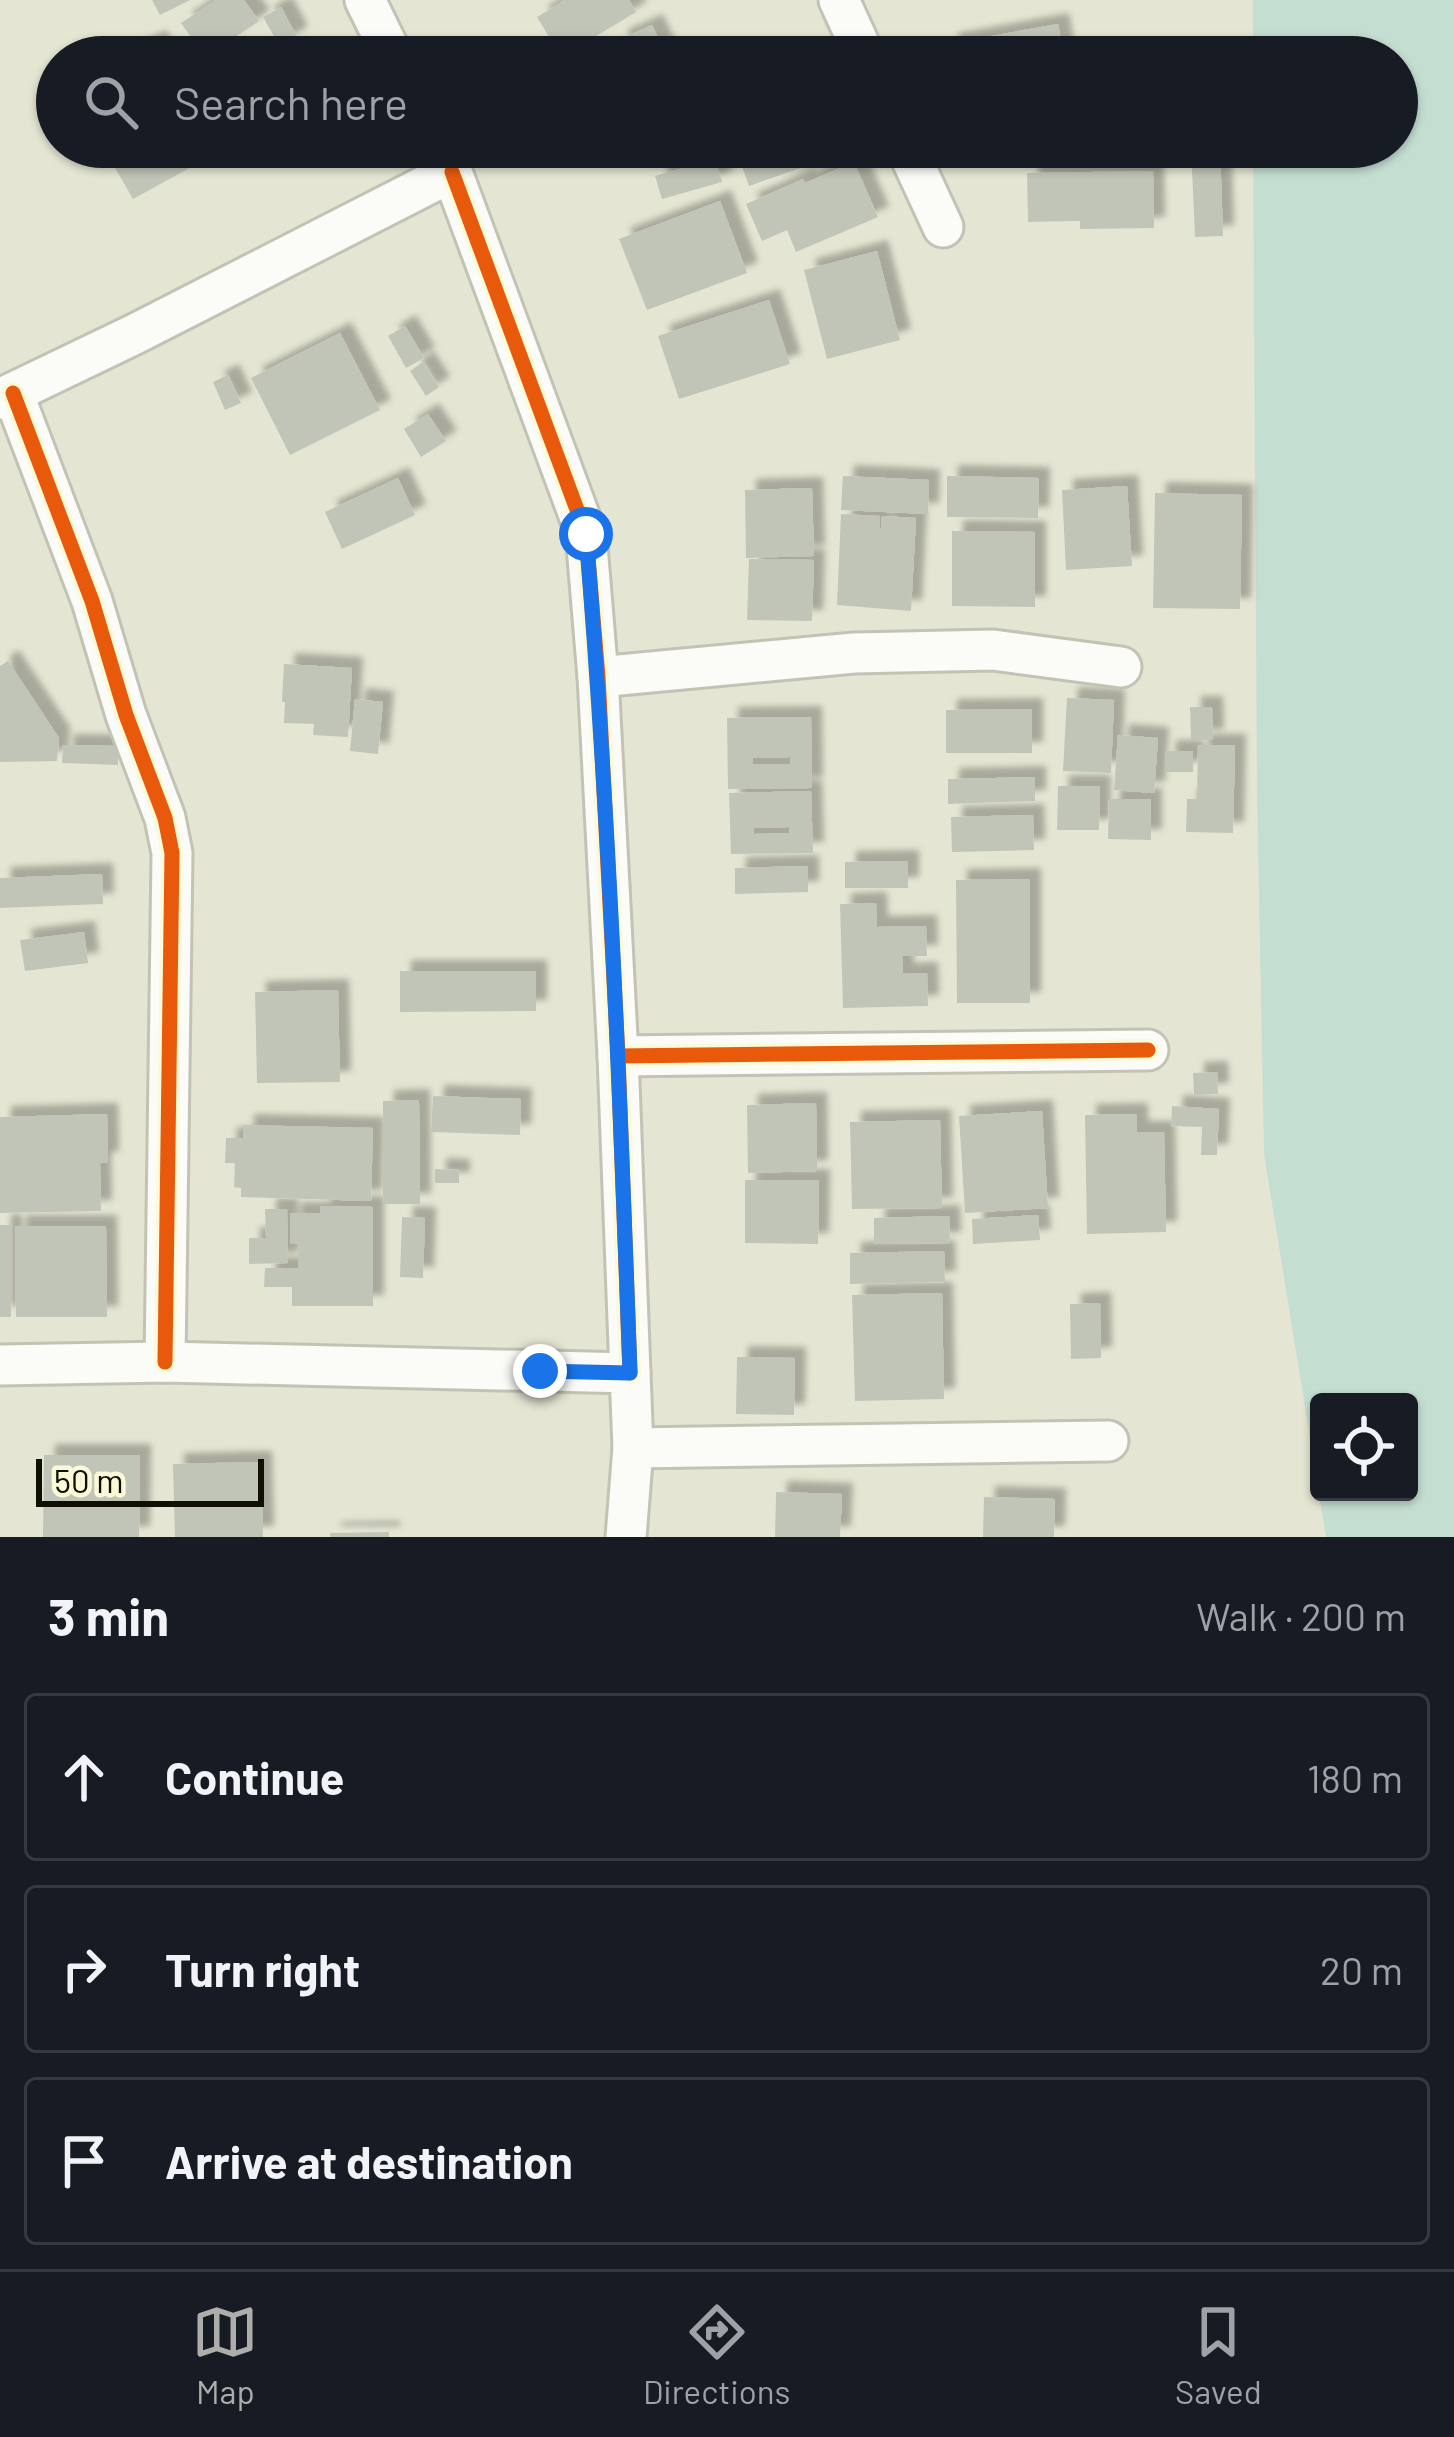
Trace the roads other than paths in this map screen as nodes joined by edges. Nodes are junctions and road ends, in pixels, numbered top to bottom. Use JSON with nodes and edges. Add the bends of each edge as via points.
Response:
{"nodes":[{"id":1,"x":365,"y":0,"type":"edge"},
{"id":2,"x":838,"y":0,"type":"edge"},
{"id":3,"x":383,"y":36,"type":"edge"},
{"id":4,"x":855,"y":36,"type":"edge"},
{"id":5,"x":430,"y":168,"type":"edge"},
{"id":6,"x":449,"y":168,"type":"edge"},
{"id":7,"x":916,"y":168,"type":"edge"},
{"id":8,"x":943,"y":227,"type":"dead end"},
{"id":9,"x":6,"y":396,"type":"edge"},
{"id":10,"x":1121,"y":667,"type":"dead end"},
{"id":11,"x":598,"y":677,"type":"junction"},
{"id":12,"x":1148,"y":1050,"type":"dead end"},
{"id":13,"x":619,"y":1056,"type":"junction"},
{"id":14,"x":165,"y":1362,"type":"junction"},
{"id":15,"x":0,"y":1365,"type":"edge"},
{"id":16,"x":630,"y":1373,"type":"junction"},
{"id":17,"x":1108,"y":1441,"type":"dead end"},
{"id":18,"x":633,"y":1448,"type":"junction"},
{"id":19,"x":626,"y":1537,"type":"edge"}],
"edges":[{"from":1,"to":3,"type":"street"},
{"from":2,"to":4,"type":"street"},
{"from":5,"to":9,"type":"street","via":[[135,334]]},
{"from":6,"to":11,"type":"street","via":[[586,534]]},
{"from":7,"to":8,"type":"street"},
{"from":9,"to":14,"type":"street","via":[[92,601],[172,853]]},
{"from":10,"to":11,"type":"street","via":[[994,650],[854,653]]},
{"from":11,"to":13,"type":"street"},
{"from":12,"to":13,"type":"street"},
{"from":13,"to":16,"type":"street"},
{"from":14,"to":15,"type":"street"},
{"from":14,"to":16,"type":"street"},
{"from":16,"to":18,"type":"street"},
{"from":17,"to":18,"type":"street"},
{"from":18,"to":19,"type":"street"}]}
